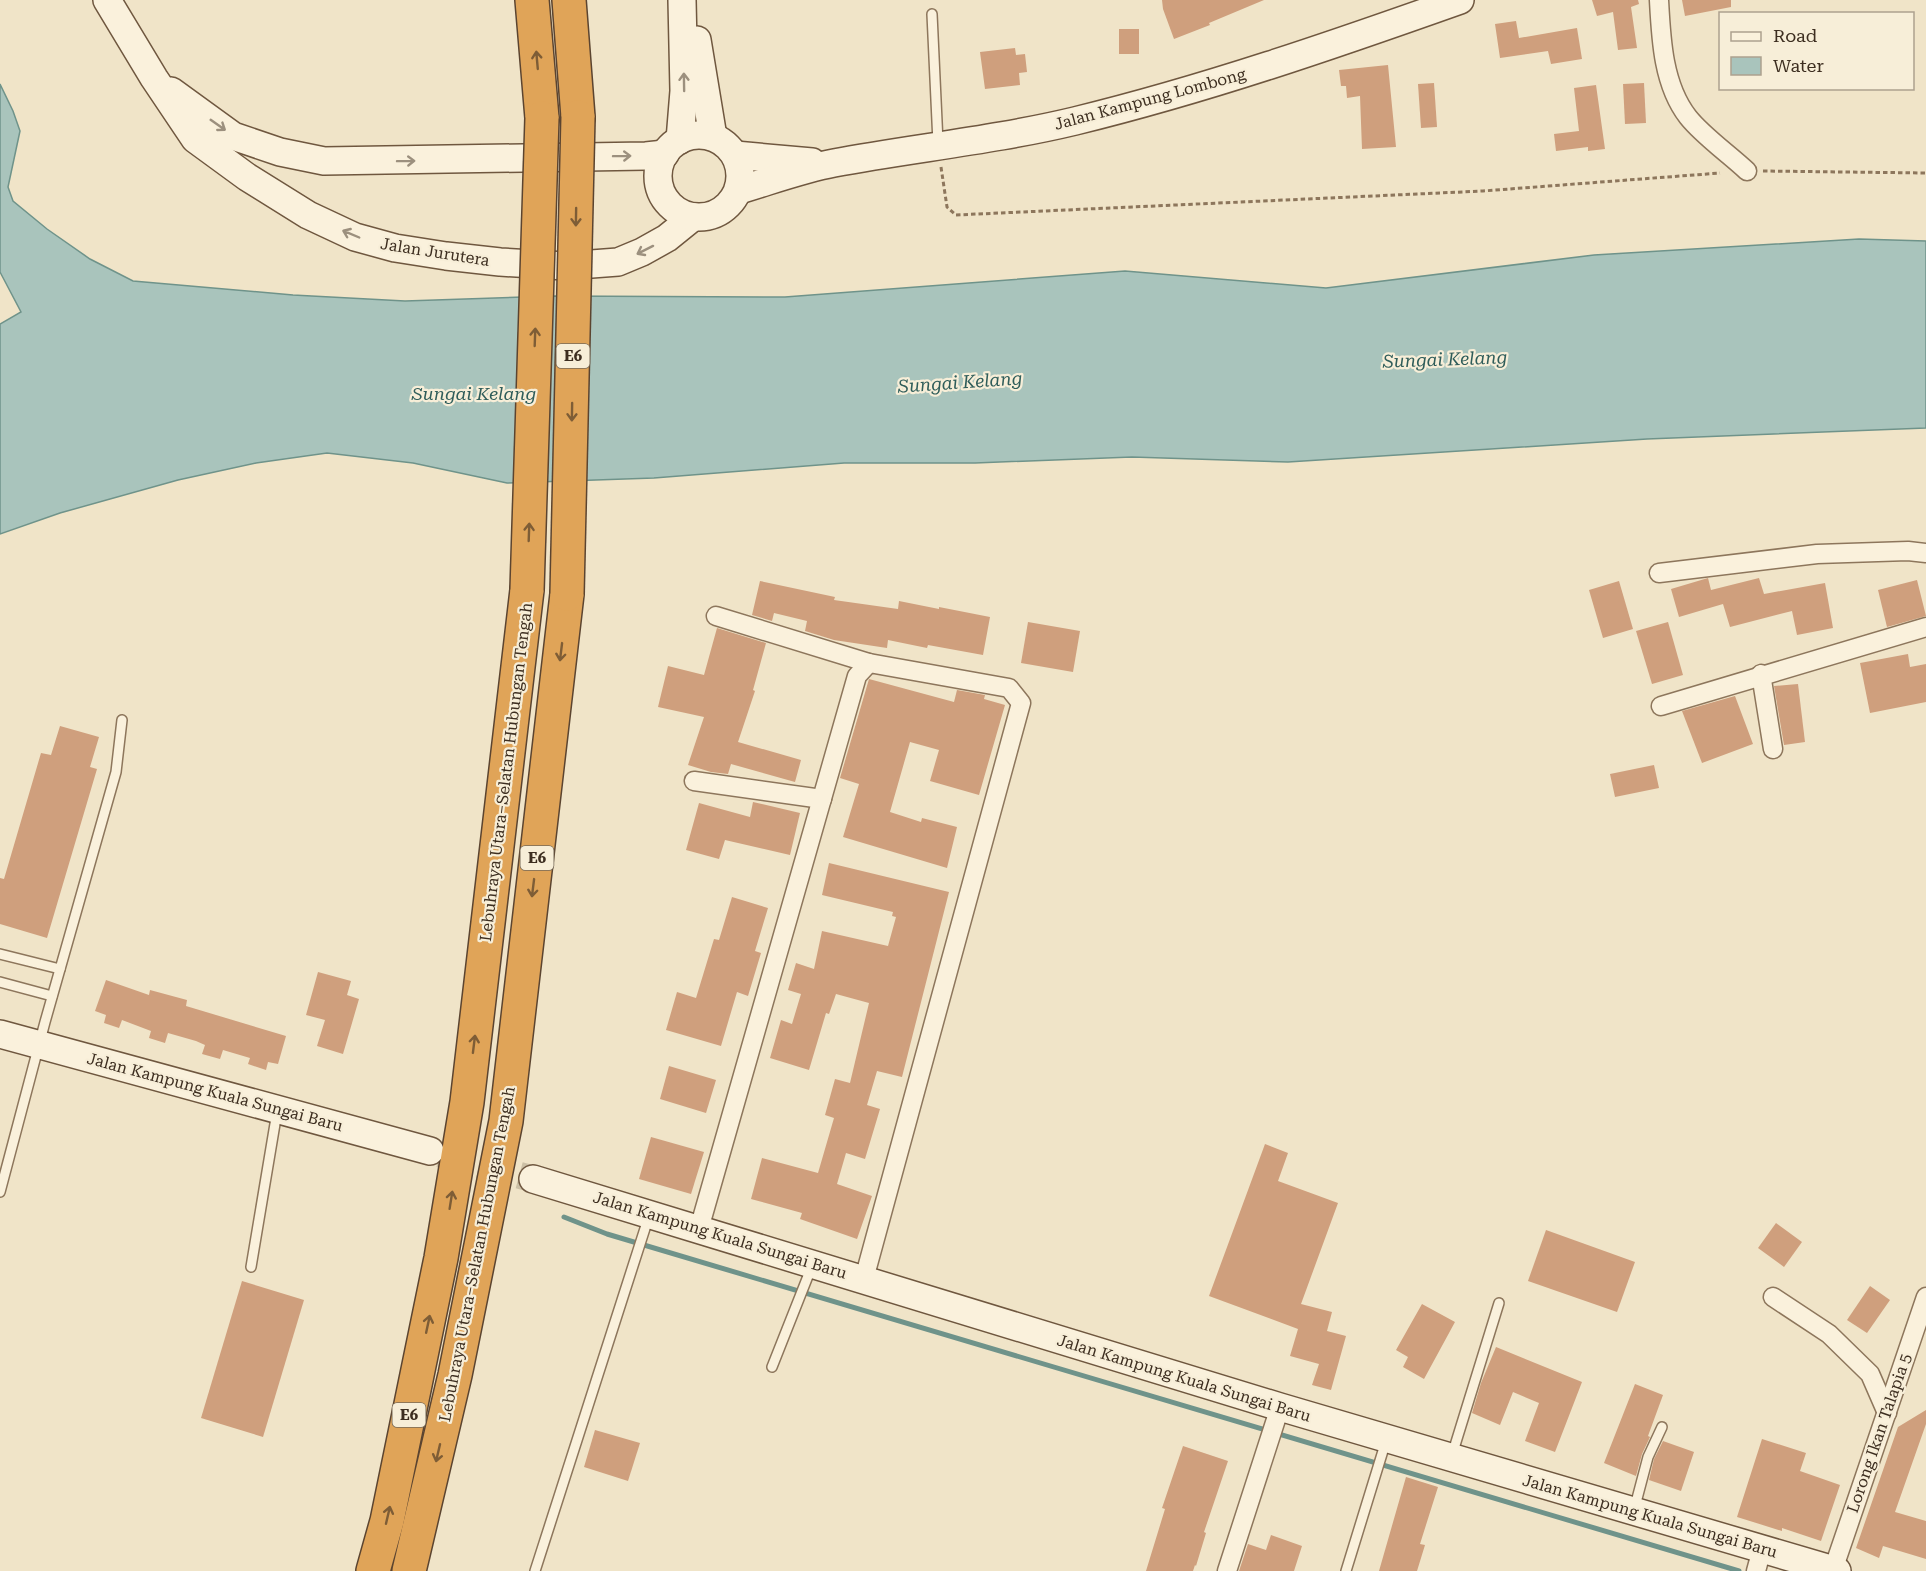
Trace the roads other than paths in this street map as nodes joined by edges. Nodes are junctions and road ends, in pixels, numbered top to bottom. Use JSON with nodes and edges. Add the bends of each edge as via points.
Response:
{"nodes":[{"id":1,"x":107,"y":0,"type":"edge"},
{"id":2,"x":532,"y":0,"type":"edge"},
{"id":3,"x":569,"y":0,"type":"edge"},
{"id":4,"x":682,"y":0,"type":"edge"},
{"id":5,"x":690,"y":0,"type":"edge"},
{"id":6,"x":1460,"y":0,"type":"edge"},
{"id":7,"x":1659,"y":0,"type":"edge"},
{"id":8,"x":932,"y":14,"type":"dead end"},
{"id":9,"x":154,"y":78,"type":"junction"},
{"id":10,"x":713,"y":137,"type":"junction"},
{"id":11,"x":938,"y":145,"type":"junction"},
{"id":12,"x":672,"y":147,"type":"junction"},
{"id":13,"x":735,"y":156,"type":"junction"},
{"id":14,"x":832,"y":163,"type":"junction"},
{"id":15,"x":1747,"y":171,"type":"road end"},
{"id":16,"x":739,"y":189,"type":"junction"},
{"id":17,"x":693,"y":217,"type":"junction"},
{"id":18,"x":1926,"y":553,"type":"edge"},
{"id":19,"x":1659,"y":573,"type":"dead end"},
{"id":20,"x":716,"y":616,"type":"dead end"},
{"id":21,"x":1926,"y":627,"type":"edge"},
{"id":22,"x":869,"y":663,"type":"junction"},
{"id":23,"x":1761,"y":674,"type":"junction"},
{"id":24,"x":1661,"y":706,"type":"dead end"},
{"id":25,"x":122,"y":720,"type":"dead end"},
{"id":26,"x":1773,"y":749,"type":"dead end"},
{"id":27,"x":694,"y":781,"type":"dead end"},
{"id":28,"x":822,"y":800,"type":"junction"},
{"id":29,"x":0,"y":954,"type":"edge"},
{"id":30,"x":60,"y":969,"type":"junction"},
{"id":31,"x":0,"y":982,"type":"edge"},
{"id":32,"x":52,"y":996,"type":"junction"},
{"id":33,"x":0,"y":1034,"type":"edge"},
{"id":34,"x":37,"y":1056,"type":"junction"},
{"id":35,"x":278,"y":1110,"type":"junction"},
{"id":36,"x":430,"y":1151,"type":"tunnel mouth"},
{"id":37,"x":533,"y":1179,"type":"tunnel mouth"},
{"id":38,"x":0,"y":1192,"type":"edge"},
{"id":39,"x":647,"y":1224,"type":"junction"},
{"id":40,"x":699,"y":1229,"type":"junction"},
{"id":41,"x":251,"y":1267,"type":"dead end"},
{"id":42,"x":809,"y":1272,"type":"junction"},
{"id":43,"x":864,"y":1279,"type":"junction"},
{"id":44,"x":1773,"y":1297,"type":"dead end"},
{"id":45,"x":1926,"y":1298,"type":"edge"},
{"id":46,"x":1499,"y":1303,"type":"dead end"},
{"id":47,"x":772,"y":1367,"type":"dead end"},
{"id":48,"x":1278,"y":1413,"type":"junction"},
{"id":49,"x":1887,"y":1413,"type":"junction"},
{"id":50,"x":1662,"y":1428,"type":"dead end"},
{"id":51,"x":1385,"y":1443,"type":"junction"},
{"id":52,"x":1451,"y":1458,"type":"junction"},
{"id":53,"x":1633,"y":1512,"type":"junction"},
{"id":54,"x":1759,"y":1563,"type":"edge"},
{"id":55,"x":1835,"y":1570,"type":"edge"},
{"id":56,"x":373,"y":1571,"type":"edge"},
{"id":57,"x":409,"y":1571,"type":"edge"},
{"id":58,"x":535,"y":1571,"type":"edge"},
{"id":59,"x":1227,"y":1571,"type":"edge"},
{"id":60,"x":1346,"y":1571,"type":"edge"}],
"edges":[{"from":1,"to":9,"type":"street","name":"Jalan Jurutera"},
{"from":56,"to":2,"type":"highway","name":"Lebuhraya Utara–Selatan Hubungan Tengah","number":"E6","one_way":true,"bridge":true,"via":[[387,1521],[441,1258],[467,1102],[527,591],[543,118]]},
{"from":3,"to":57,"type":"highway","name":"Lebuhraya Utara–Selatan Hubungan Tengah","number":"E6","one_way":true,"bridge":true,"via":[[578,117],[567,594],[506,1121],[455,1375]]},
{"from":12,"to":4,"type":"street","one_way":true,"via":[[684,91]]},
{"from":5,"to":10,"type":"street"},
{"from":6,"to":11,"type":"street","name":"Jalan Kampung Lombong","via":[[1201,88],[1073,122]]},
{"from":7,"to":15,"type":"street","via":[[1664,57],[1679,104],[1689,119]]},
{"from":8,"to":11,"type":"lane"},
{"from":9,"to":12,"type":"street","name":"Jalan Jurutera","one_way":true,"via":[[233,136],[324,161],[509,159]]},
{"from":17,"to":9,"type":"street","name":"Jalan Jurutera","one_way":true,"via":[[667,238],[618,262],[565,266],[510,263],[395,248],[355,237],[247,177],[195,139]]},
{"from":10,"to":12,"type":"street","via":[[691,136]]},
{"from":10,"to":13,"type":"street"},
{"from":11,"to":14,"type":"street","name":"Jalan Kampung Lombong"},
{"from":12,"to":17,"type":"street","via":[[659,166],[658,180],[669,204]]},
{"from":13,"to":14,"type":"street"},
{"from":13,"to":16,"type":"street","via":[[741,178]]},
{"from":14,"to":16,"type":"street"},
{"from":16,"to":17,"type":"street","via":[[726,208],[716,214]]},
{"from":18,"to":19,"type":"street","via":[[1817,554]]},
{"from":20,"to":22,"type":"street"},
{"from":21,"to":23,"type":"street"},
{"from":22,"to":28,"type":"street","via":[[857,676]]},
{"from":22,"to":43,"type":"street","via":[[1010,688],[1021,704]]},
{"from":23,"to":24,"type":"street"},
{"from":23,"to":26,"type":"street"},
{"from":25,"to":30,"type":"lane","via":[[116,772]]},
{"from":27,"to":28,"type":"street"},
{"from":28,"to":40,"type":"street"},
{"from":29,"to":30,"type":"lane"},
{"from":30,"to":32,"type":"lane"},
{"from":31,"to":32,"type":"lane"},
{"from":32,"to":34,"type":"lane"},
{"from":33,"to":34,"type":"street","name":"Jalan Kampung Kuala Sungai Baru"},
{"from":34,"to":35,"type":"street","name":"Jalan Kampung Kuala Sungai Baru"},
{"from":34,"to":38,"type":"lane"},
{"from":35,"to":36,"type":"street","name":"Jalan Kampung Kuala Sungai Baru"},
{"from":35,"to":41,"type":"lane"},
{"from":37,"to":39,"type":"street","name":"Jalan Kampung Kuala Sungai Baru"},
{"from":39,"to":40,"type":"street","name":"Jalan Kampung Kuala Sungai Baru"},
{"from":39,"to":58,"type":"lane"},
{"from":40,"to":42,"type":"street","name":"Jalan Kampung Kuala Sungai Baru"},
{"from":42,"to":43,"type":"street","name":"Jalan Kampung Kuala Sungai Baru"},
{"from":42,"to":47,"type":"lane"},
{"from":43,"to":48,"type":"street","name":"Jalan Kampung Kuala Sungai Baru"},
{"from":44,"to":49,"type":"street","via":[[1828,1334],[1870,1374]]},
{"from":45,"to":49,"type":"street","name":"Lorong Ikan Talapia 5"},
{"from":46,"to":52,"type":"lane"},
{"from":48,"to":51,"type":"street","name":"Jalan Kampung Kuala Sungai Baru"},
{"from":48,"to":59,"type":"street"},
{"from":49,"to":55,"type":"street","name":"Lorong Ikan Talapia 5"},
{"from":50,"to":53,"type":"lane","via":[[1648,1456]]},
{"from":51,"to":52,"type":"street","name":"Jalan Kampung Kuala Sungai Baru"},
{"from":51,"to":60,"type":"lane"},
{"from":52,"to":53,"type":"street","name":"Jalan Kampung Kuala Sungai Baru"},
{"from":53,"to":54,"type":"street","name":"Jalan Kampung Kuala Sungai Baru"},
{"from":54,"to":55,"type":"street","name":"Jalan Kampung Kuala Sungai Baru"}]}
